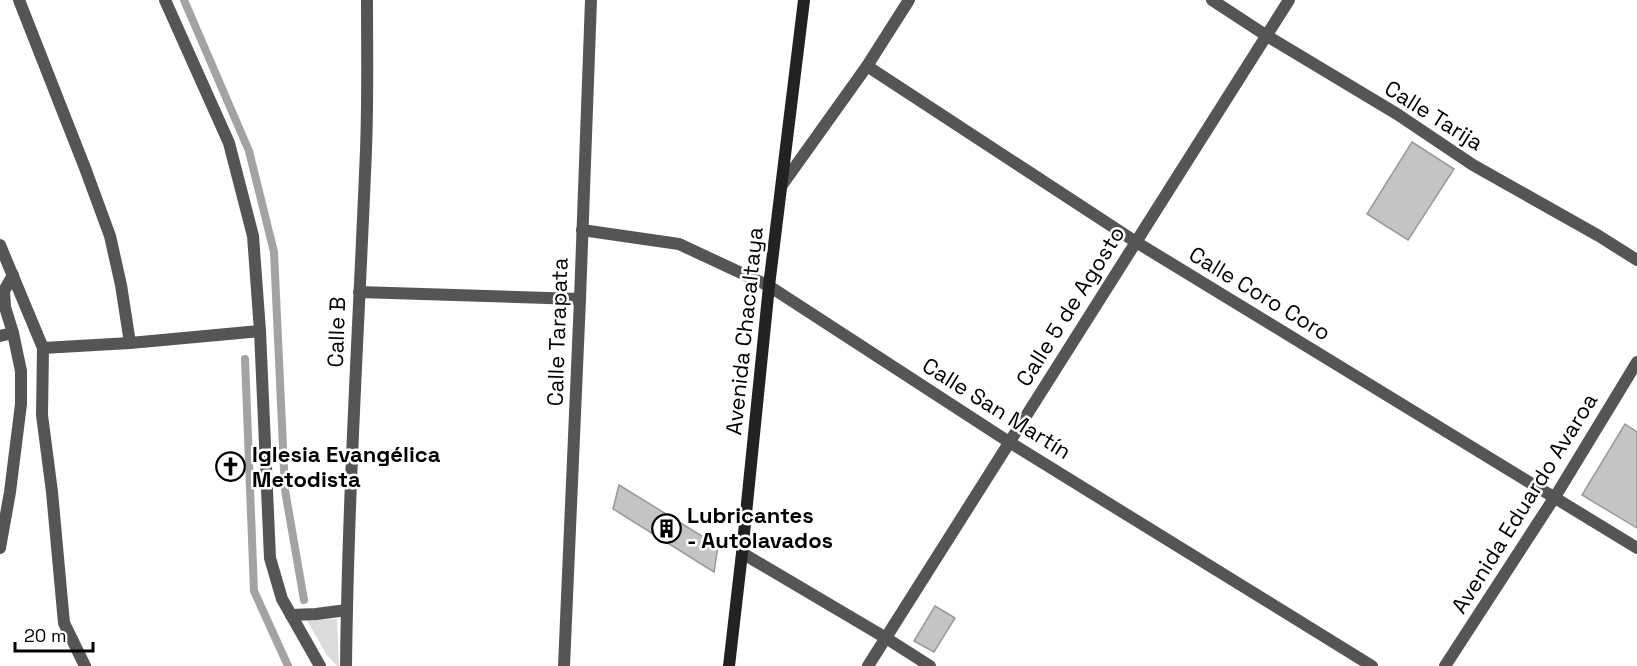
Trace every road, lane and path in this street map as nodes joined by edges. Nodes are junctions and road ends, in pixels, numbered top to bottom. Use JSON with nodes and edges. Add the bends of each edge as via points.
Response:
{"nodes":[{"id":1,"x":20,"y":0,"type":"edge"},
{"id":2,"x":165,"y":0,"type":"edge"},
{"id":3,"x":367,"y":0,"type":"edge"},
{"id":4,"x":591,"y":0,"type":"edge"},
{"id":5,"x":804,"y":0,"type":"edge"},
{"id":6,"x":909,"y":0,"type":"edge"},
{"id":7,"x":1212,"y":0,"type":"edge"},
{"id":8,"x":1289,"y":0,"type":"edge"},
{"id":9,"x":1266,"y":36,"type":"junction"},
{"id":10,"x":867,"y":66,"type":"junction"},
{"id":11,"x":782,"y":185,"type":"junction"},
{"id":12,"x":582,"y":230,"type":"junction"},
{"id":13,"x":1136,"y":242,"type":"junction"},
{"id":14,"x":0,"y":245,"type":"edge"},
{"id":15,"x":1637,"y":260,"type":"edge"},
{"id":16,"x":13,"y":275,"type":"junction"},
{"id":17,"x":769,"y":286,"type":"junction"},
{"id":18,"x":358,"y":292,"type":"junction"},
{"id":19,"x":580,"y":299,"type":"junction"},
{"id":20,"x":260,"y":331,"type":"junction"},
{"id":21,"x":6,"y":334,"type":"edge"},
{"id":22,"x":130,"y":343,"type":"junction"},
{"id":23,"x":43,"y":348,"type":"junction"},
{"id":24,"x":1637,"y":362,"type":"edge"},
{"id":25,"x":1009,"y":442,"type":"junction"},
{"id":26,"x":1555,"y":497,"type":"junction"},
{"id":27,"x":0,"y":548,"type":"edge"},
{"id":28,"x":1637,"y":548,"type":"edge"},
{"id":29,"x":742,"y":553,"type":"junction"},
{"id":30,"x":347,"y":610,"type":"junction"},
{"id":31,"x":291,"y":615,"type":"junction"},
{"id":32,"x":886,"y":638,"type":"junction"},
{"id":33,"x":85,"y":666,"type":"edge"},
{"id":34,"x":320,"y":666,"type":"edge"},
{"id":35,"x":346,"y":666,"type":"edge"},
{"id":36,"x":564,"y":666,"type":"edge"},
{"id":37,"x":729,"y":666,"type":"edge"},
{"id":38,"x":868,"y":666,"type":"edge"},
{"id":39,"x":930,"y":666,"type":"edge"},
{"id":40,"x":1372,"y":666,"type":"edge"},
{"id":41,"x":1445,"y":666,"type":"edge"}],
"edges":[{"from":1,"to":22,"type":"street","via":[[110,236]]},
{"from":2,"to":20,"type":"street","via":[[229,143],[253,236]]},
{"from":3,"to":18,"type":"street","name":"Calle B","via":[[366,147]]},
{"from":4,"to":12,"type":"street","name":"Calle Tarapata"},
{"from":5,"to":11,"type":"street","name":"Avenida Chacaltaya"},
{"from":6,"to":10,"type":"street"},
{"from":7,"to":9,"type":"street","name":"Calle Tarija"},
{"from":8,"to":9,"type":"street","name":"Calle 5 de Agosto"},
{"from":9,"to":13,"type":"street","name":"Calle 5 de Agosto"},
{"from":9,"to":15,"type":"street","name":"Calle Tarija","via":[[1473,165]]},
{"from":10,"to":11,"type":"street"},
{"from":10,"to":13,"type":"street","name":"Calle Coro Coro"},
{"from":11,"to":17,"type":"street","name":"Avenida Chacaltaya"},
{"from":12,"to":17,"type":"street","name":"Calle San Martín","via":[[679,244]]},
{"from":12,"to":19,"type":"street","name":"Calle Tarapata"},
{"from":13,"to":25,"type":"street","name":"Calle 5 de Agosto"},
{"from":13,"to":26,"type":"street","name":"Calle Coro Coro"},
{"from":14,"to":16,"type":"street"},
{"from":16,"to":21,"type":"street","via":[[4,291]]},
{"from":16,"to":23,"type":"street"},
{"from":17,"to":25,"type":"street","name":"Calle San Martín"},
{"from":17,"to":29,"type":"street","name":"Avenida Chacaltaya"},
{"from":18,"to":19,"type":"street"},
{"from":18,"to":30,"type":"street","name":"Calle B"},
{"from":19,"to":36,"type":"street","name":"Calle Tarapata"},
{"from":20,"to":22,"type":"street"},
{"from":20,"to":31,"type":"street","via":[[270,558]]},
{"from":21,"to":27,"type":"street","via":[[21,371],[21,404]]},
{"from":22,"to":23,"type":"street"},
{"from":23,"to":33,"type":"street","via":[[42,415],[64,623]]},
{"from":24,"to":26,"type":"street","name":"Avenida Eduardo Avaroa"},
{"from":25,"to":32,"type":"street","name":"Calle 5 de Agosto"},
{"from":25,"to":40,"type":"street","name":"Calle San Martín"},
{"from":26,"to":28,"type":"street","name":"Calle Coro Coro"},
{"from":26,"to":41,"type":"street","name":"Avenida Eduardo Avaroa"},
{"from":29,"to":32,"type":"street"},
{"from":29,"to":37,"type":"street","name":"Avenida Chacaltaya"},
{"from":30,"to":31,"type":"street"},
{"from":30,"to":35,"type":"street","name":"Calle B"},
{"from":31,"to":34,"type":"street"},
{"from":32,"to":38,"type":"street","name":"Calle 5 de Agosto"},
{"from":32,"to":39,"type":"street"}]}
